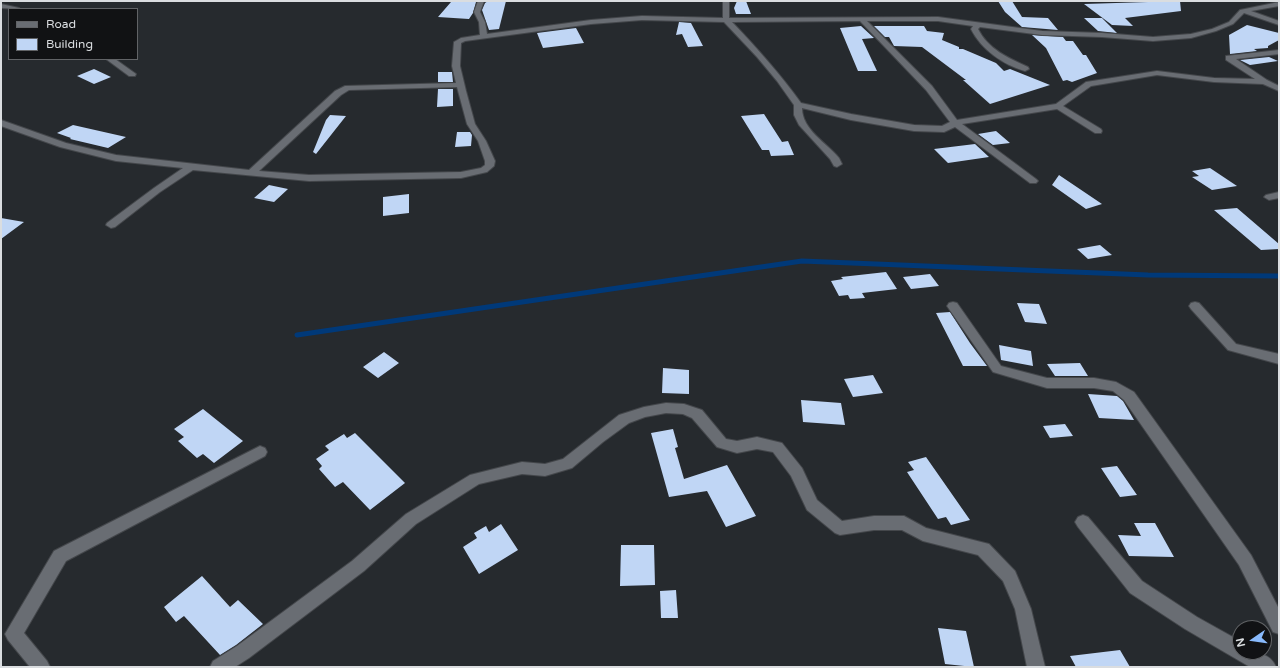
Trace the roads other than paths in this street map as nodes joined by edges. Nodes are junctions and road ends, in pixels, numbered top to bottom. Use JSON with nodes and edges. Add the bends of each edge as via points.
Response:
{"nodes":[{"id":1,"x":481,"y":1,"type":"edge"},
{"id":2,"x":726,"y":1,"type":"edge"},
{"id":3,"x":1279,"y":4,"type":"edge"},
{"id":4,"x":1,"y":6,"type":"edge"},
{"id":5,"x":12,"y":8,"type":"edge"},
{"id":6,"x":1242,"y":11,"type":"junction"},
{"id":7,"x":861,"y":19,"type":"junction"},
{"id":8,"x":726,"y":20,"type":"junction"},
{"id":9,"x":1279,"y":23,"type":"edge"},
{"id":10,"x":979,"y":24,"type":"junction"},
{"id":11,"x":484,"y":36,"type":"junction"},
{"id":12,"x":1279,"y":52,"type":"edge"},
{"id":13,"x":111,"y":60,"type":"edge"},
{"id":14,"x":1025,"y":69,"type":"dead end"},
{"id":15,"x":132,"y":74,"type":"dead end"},
{"id":16,"x":1264,"y":82,"type":"junction"},
{"id":17,"x":461,"y":85,"type":"junction"},
{"id":18,"x":1279,"y":89,"type":"edge"},
{"id":19,"x":798,"y":106,"type":"junction"},
{"id":20,"x":1058,"y":106,"type":"junction"},
{"id":21,"x":1,"y":123,"type":"edge"},
{"id":22,"x":955,"y":123,"type":"junction"},
{"id":23,"x":1098,"y":131,"type":"dead end"},
{"id":24,"x":837,"y":164,"type":"dead end"},
{"id":25,"x":191,"y":167,"type":"junction"},
{"id":26,"x":250,"y":173,"type":"junction"},
{"id":27,"x":1033,"y":182,"type":"dead end"},
{"id":28,"x":111,"y":226,"type":"dead end"},
{"id":29,"x":953,"y":306,"type":"dead end"},
{"id":30,"x":1195,"y":306,"type":"dead end"},
{"id":31,"x":1279,"y":359,"type":"edge"},
{"id":32,"x":260,"y":452,"type":"dead end"},
{"id":33,"x":1083,"y":522,"type":"dead end"},
{"id":34,"x":1279,"y":626,"type":"edge"},
{"id":35,"x":1232,"y":647,"type":"edge"},
{"id":36,"x":1255,"y":660,"type":"edge"},
{"id":37,"x":41,"y":667,"type":"edge"},
{"id":38,"x":219,"y":667,"type":"edge"},
{"id":39,"x":1036,"y":667,"type":"edge"},
{"id":40,"x":1267,"y":667,"type":"edge"}],
"edges":[{"from":1,"to":11,"type":"street","via":[[477,12]]},
{"from":2,"to":8,"type":"street"},
{"from":3,"to":6,"type":"street"},
{"from":4,"to":5,"type":"street"},
{"from":6,"to":9,"type":"street"},
{"from":6,"to":10,"type":"street","via":[[1231,23],[1214,30],[1191,36],[1153,39],[1042,33]]},
{"from":7,"to":8,"type":"street"},
{"from":7,"to":10,"type":"street","via":[[938,19]]},
{"from":7,"to":22,"type":"street","via":[[928,88]]},
{"from":8,"to":11,"type":"street","via":[[642,18]]},
{"from":8,"to":19,"type":"street","via":[[775,73]]},
{"from":10,"to":14,"type":"street","via":[[974,29],[978,38],[998,55]]},
{"from":11,"to":17,"type":"street","via":[[458,42],[456,66]]},
{"from":12,"to":16,"type":"street","via":[[1229,58]]},
{"from":13,"to":15,"type":"street"},
{"from":16,"to":18,"type":"street"},
{"from":16,"to":20,"type":"street","via":[[1214,80],[1157,73],[1089,84]]},
{"from":17,"to":26,"type":"street","via":[[348,88],[338,93]]},
{"from":17,"to":26,"type":"street","via":[[471,124],[482,141],[490,161],[484,170],[461,175],[309,178]]},
{"from":19,"to":22,"type":"street","via":[[914,128],[944,129]]},
{"from":19,"to":24,"type":"street","via":[[798,115],[803,125]]},
{"from":20,"to":22,"type":"street"},
{"from":20,"to":23,"type":"street"},
{"from":21,"to":25,"type":"street","via":[[63,145],[116,158]]},
{"from":22,"to":27,"type":"street"},
{"from":25,"to":26,"type":"street"},
{"from":25,"to":28,"type":"street"},
{"from":29,"to":34,"type":"street","via":[[997,369],[1047,383],[1094,383],[1116,387],[1129,396],[1245,560]]},
{"from":30,"to":31,"type":"street","via":[[1232,346]]},
{"from":32,"to":37,"type":"street","via":[[60,556],[14,634]]},
{"from":33,"to":35,"type":"street","via":[[1136,587]]},
{"from":36,"to":40,"type":"street"},
{"from":38,"to":39,"type":"street","via":[[358,566],[411,519],[475,479],[522,468],[545,470],[567,464],[624,419],[666,408],[697,414],[722,443],[737,448],[757,443],[777,448],[798,472],[812,505],[840,528],[874,523],[904,523],[923,534],[983,549],[1009,576],[1023,609]]}]}
